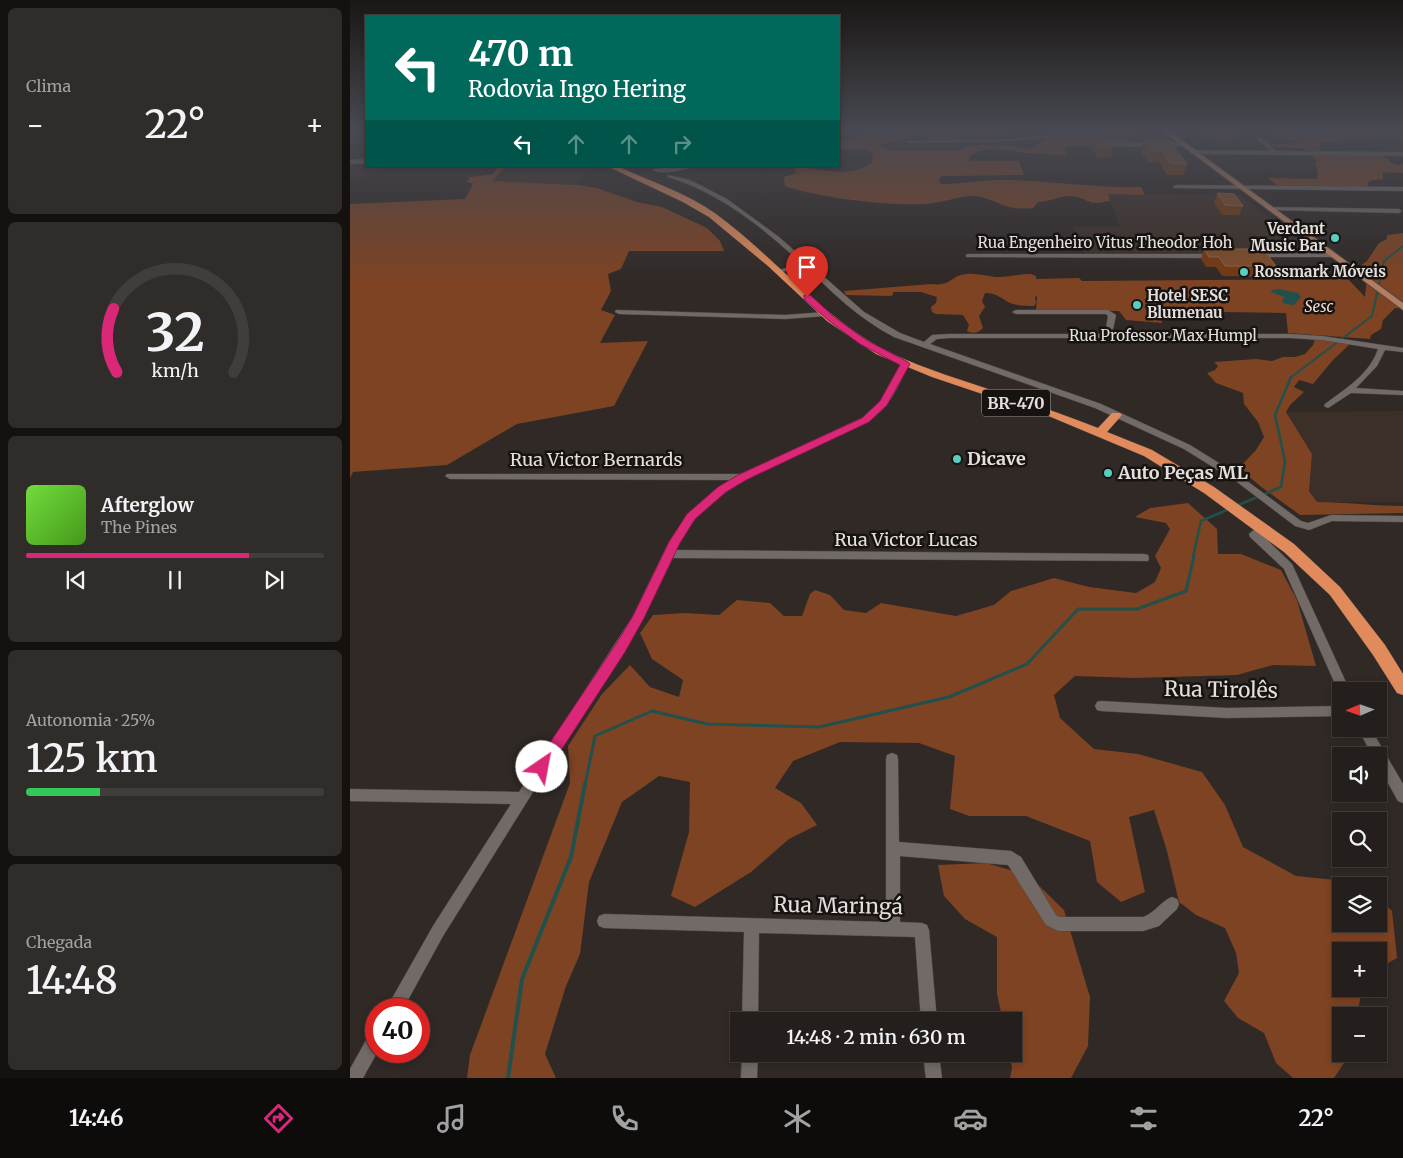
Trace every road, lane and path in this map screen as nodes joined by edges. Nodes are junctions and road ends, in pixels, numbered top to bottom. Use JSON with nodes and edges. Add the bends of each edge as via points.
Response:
{"nodes":[{"id":1,"x":642,"y":180,"type":"edge"},
{"id":2,"x":688,"y":180,"type":"edge"},
{"id":3,"x":1232,"y":180,"type":"edge"},
{"id":4,"x":1176,"y":187,"type":"dead end"},
{"id":5,"x":1241,"y":187,"type":"junction"},
{"id":6,"x":1403,"y":189,"type":"edge"},
{"id":7,"x":1270,"y":209,"type":"junction"},
{"id":8,"x":1398,"y":211,"type":"dead end"},
{"id":9,"x":1333,"y":255,"type":"junction"},
{"id":10,"x":968,"y":256,"type":"dead end"},
{"id":11,"x":1222,"y":256,"type":"edge"},
{"id":12,"x":1252,"y":256,"type":"edge"},
{"id":13,"x":806,"y":264,"type":"junction"},
{"id":14,"x":780,"y":272,"type":"junction"},
{"id":15,"x":1403,"y":307,"type":"edge"},
{"id":16,"x":619,"y":312,"type":"dead end"},
{"id":17,"x":1016,"y":312,"type":"dead end"},
{"id":18,"x":825,"y":314,"type":"junction"},
{"id":19,"x":1108,"y":336,"type":"junction"},
{"id":20,"x":924,"y":345,"type":"junction"},
{"id":21,"x":1382,"y":347,"type":"junction"},
{"id":22,"x":1403,"y":350,"type":"edge"},
{"id":23,"x":905,"y":364,"type":"junction"},
{"id":24,"x":1348,"y":390,"type":"junction"},
{"id":25,"x":1403,"y":393,"type":"edge"},
{"id":26,"x":1328,"y":406,"type":"dead end"},
{"id":27,"x":1116,"y":415,"type":"junction"},
{"id":28,"x":1100,"y":433,"type":"junction"},
{"id":29,"x":450,"y":476,"type":"dead end"},
{"id":30,"x":742,"y":477,"type":"junction"},
{"id":31,"x":1403,"y":519,"type":"edge"},
{"id":32,"x":1254,"y":528,"type":"junction"},
{"id":33,"x":668,"y":554,"type":"junction"},
{"id":34,"x":1144,"y":558,"type":"dead end"},
{"id":35,"x":1340,"y":682,"type":"edge"},
{"id":36,"x":1401,"y":683,"type":"edge"},
{"id":37,"x":1101,"y":706,"type":"dead end"},
{"id":38,"x":1332,"y":711,"type":"edge"},
{"id":39,"x":1369,"y":738,"type":"edge"},
{"id":40,"x":892,"y":759,"type":"dead end"},
{"id":41,"x":350,"y":795,"type":"edge"},
{"id":42,"x":1403,"y":797,"type":"edge"},
{"id":43,"x":522,"y":798,"type":"junction"},
{"id":44,"x":892,"y":848,"type":"junction"},
{"id":45,"x":1172,"y":904,"type":"dead end"},
{"id":46,"x":604,"y":921,"type":"dead end"},
{"id":47,"x":752,"y":926,"type":"junction"},
{"id":48,"x":894,"y":928,"type":"junction"},
{"id":49,"x":400,"y":998,"type":"edge"},
{"id":50,"x":750,"y":1012,"type":"edge"},
{"id":51,"x":928,"y":1012,"type":"edge"},
{"id":52,"x":365,"y":1058,"type":"edge"},
{"id":53,"x":750,"y":1062,"type":"edge"},
{"id":54,"x":932,"y":1062,"type":"edge"},
{"id":55,"x":354,"y":1078,"type":"edge"},
{"id":56,"x":749,"y":1078,"type":"edge"},
{"id":57,"x":934,"y":1078,"type":"edge"}],
"edges":[{"from":1,"to":14,"type":"highway","number":"BR-470","via":[[712,215]]},
{"from":2,"to":13,"type":"street","via":[[747,216]]},
{"from":3,"to":5,"type":"main road"},
{"from":4,"to":5,"type":"street"},
{"from":5,"to":6,"type":"street"},
{"from":5,"to":7,"type":"main road"},
{"from":7,"to":8,"type":"street"},
{"from":7,"to":9,"type":"main road"},
{"from":9,"to":12,"type":"street","name":"Rua Engenheiro Vitus Theodor Hoh"},
{"from":9,"to":15,"type":"main road"},
{"from":10,"to":11,"type":"street","name":"Rua Engenheiro Vitus Theodor Hoh"},
{"from":13,"to":14,"type":"street"},
{"from":13,"to":20,"type":"street","via":[[860,314],[897,335]]},
{"from":14,"to":18,"type":"highway","number":"BR-470"},
{"from":16,"to":18,"type":"street","via":[[785,317]]},
{"from":17,"to":19,"type":"street","via":[[1108,312],[1112,315]]},
{"from":18,"to":23,"type":"highway","number":"BR-470","via":[[863,342]]},
{"from":19,"to":20,"type":"street","name":"Rua Professor Max Humpl","via":[[949,336],[935,338]]},
{"from":19,"to":21,"type":"street","name":"Rua Professor Max Humpl","via":[[1322,338]]},
{"from":20,"to":27,"type":"street","via":[[1056,390]]},
{"from":21,"to":22,"type":"street","name":"Rua Professor Max Humpl"},
{"from":21,"to":24,"type":"street","via":[[1376,364]]},
{"from":23,"to":28,"type":"highway","number":"BR-470"},
{"from":23,"to":30,"type":"street","via":[[884,403],[865,420]]},
{"from":24,"to":25,"type":"street"},
{"from":24,"to":26,"type":"street"},
{"from":27,"to":28,"type":"highway"},
{"from":27,"to":31,"type":"street","via":[[1187,447],[1240,480],[1298,524],[1309,527],[1332,518]]},
{"from":28,"to":32,"type":"highway","number":"BR-470","via":[[1148,453],[1209,490]]},
{"from":29,"to":30,"type":"street","name":"Rua Victor Bernards"},
{"from":30,"to":33,"type":"street","via":[[722,489],[691,516]]},
{"from":32,"to":35,"type":"street","via":[[1288,566]]},
{"from":32,"to":36,"type":"highway","number":"BR-470","via":[[1306,563],[1335,591]]},
{"from":33,"to":34,"type":"street","name":"Rua Victor Lucas"},
{"from":33,"to":43,"type":"street","via":[[638,618]]},
{"from":37,"to":38,"type":"street","name":"Rua Tirolês","via":[[1227,713]]},
{"from":39,"to":42,"type":"street"},
{"from":40,"to":44,"type":"street"},
{"from":41,"to":43,"type":"street"},
{"from":43,"to":49,"type":"street","via":[[438,931]]},
{"from":44,"to":45,"type":"street","via":[[1011,858],[1051,920],[1058,924],[1143,924],[1154,921]]},
{"from":44,"to":48,"type":"street"},
{"from":46,"to":47,"type":"street","name":"Rua Maringá"},
{"from":47,"to":48,"type":"street","name":"Rua Maringá"},
{"from":47,"to":50,"type":"street"},
{"from":48,"to":51,"type":"street","name":"Rua Maringá","via":[[922,930]]},
{"from":52,"to":55,"type":"street"},
{"from":53,"to":56,"type":"street"},
{"from":54,"to":57,"type":"street"}]}
